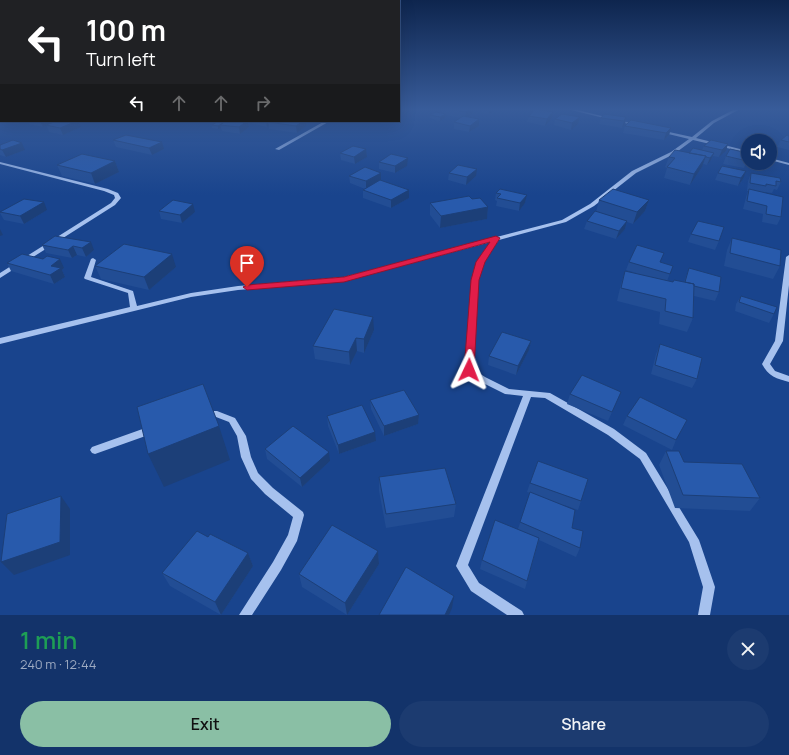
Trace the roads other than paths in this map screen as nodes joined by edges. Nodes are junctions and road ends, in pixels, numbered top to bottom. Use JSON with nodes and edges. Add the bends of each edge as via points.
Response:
{"nodes":[{"id":1,"x":298,"y":138,"type":"edge"},
{"id":2,"x":693,"y":138,"type":"joint"},
{"id":3,"x":277,"y":149,"type":"dead end"},
{"id":4,"x":741,"y":150,"type":"edge"},
{"id":5,"x":777,"y":161,"type":"edge"},
{"id":6,"x":0,"y":163,"type":"edge"},
{"id":7,"x":789,"y":164,"type":"edge"},
{"id":8,"x":496,"y":238,"type":"junction"},
{"id":9,"x":789,"y":257,"type":"edge"},
{"id":10,"x":93,"y":260,"type":"dead end"},
{"id":11,"x":0,"y":276,"type":"edge"},
{"id":12,"x":134,"y":309,"type":"junction"},
{"id":13,"x":0,"y":341,"type":"edge"},
{"id":14,"x":789,"y":379,"type":"edge"},
{"id":15,"x":528,"y":393,"type":"junction"},
{"id":16,"x":198,"y":414,"type":"edge"},
{"id":17,"x":160,"y":426,"type":"edge"},
{"id":18,"x":95,"y":450,"type":"dead end"},
{"id":19,"x":245,"y":615,"type":"edge"},
{"id":20,"x":518,"y":615,"type":"edge"},
{"id":21,"x":704,"y":615,"type":"edge"}],
"edges":[{"from":1,"to":3,"type":"street"},
{"from":2,"to":4,"type":"street"},
{"from":2,"to":8,"type":"street","via":[[667,157],[636,171],[580,214],[564,221]]},
{"from":5,"to":7,"type":"street"},
{"from":6,"to":11,"type":"street","via":[[106,190],[116,194],[118,198],[113,204]]},
{"from":8,"to":12,"type":"street","via":[[344,279],[238,288],[191,295]]},
{"from":8,"to":15,"type":"street","via":[[480,262],[475,280],[469,370],[508,392]]},
{"from":9,"to":14,"type":"street","via":[[779,341],[766,364],[775,376]]},
{"from":10,"to":12,"type":"street","via":[[87,278],[131,292]]},
{"from":12,"to":13,"type":"street"},
{"from":15,"to":20,"type":"street","via":[[462,566],[475,587]]},
{"from":15,"to":21,"type":"street","via":[[547,395],[611,432],[643,456],[694,540],[709,587]]},
{"from":16,"to":19,"type":"street","via":[[216,414],[232,420],[241,436],[254,476],[299,515],[293,537]]},
{"from":17,"to":18,"type":"street"}]}
